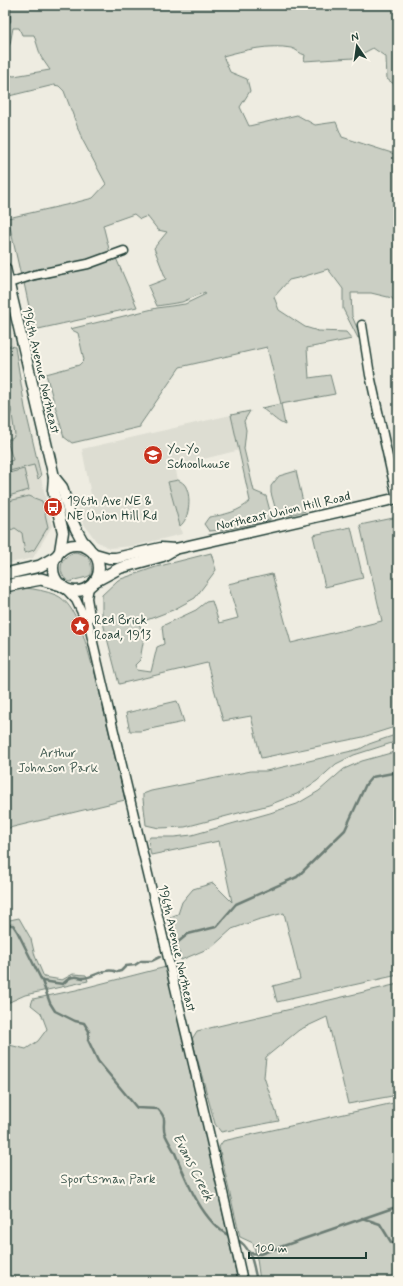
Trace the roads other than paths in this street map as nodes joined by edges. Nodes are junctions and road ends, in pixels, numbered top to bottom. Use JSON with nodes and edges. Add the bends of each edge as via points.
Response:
{"nodes":[{"id":1,"x":124,"y":251,"type":"dead end"},
{"id":2,"x":5,"y":268,"type":"edge"},
{"id":3,"x":8,"y":283,"type":"junction"},
{"id":4,"x":362,"y":325,"type":"dead end"},
{"id":5,"x":54,"y":477,"type":"junction"},
{"id":6,"x":398,"y":498,"type":"edge"},
{"id":7,"x":175,"y":549,"type":"junction"},
{"id":8,"x":93,"y":552,"type":"junction"},
{"id":9,"x":58,"y":554,"type":"junction"},
{"id":10,"x":5,"y":574,"type":"edge"},
{"id":11,"x":91,"y":584,"type":"junction"},
{"id":12,"x":5,"y":586,"type":"edge"},
{"id":13,"x":62,"y":586,"type":"junction"},
{"id":14,"x":88,"y":621,"type":"junction"},
{"id":15,"x":243,"y":1281,"type":"edge"}],
"edges":[{"from":1,"to":3,"type":"street","via":[[88,264]]},
{"from":2,"to":3,"type":"street","name":"196th Avenue Northeast"},
{"from":3,"to":5,"type":"street","name":"196th Avenue Northeast"},
{"from":4,"to":6,"type":"street","via":[[370,375]]},
{"from":5,"to":8,"type":"street","name":"196th Avenue Northeast","via":[[62,487],[76,529]]},
{"from":5,"to":9,"type":"street","name":"196th Avenue Northeast","via":[[52,490],[63,532]]},
{"from":6,"to":7,"type":"street","name":"Northeast Union Hill Road"},
{"from":7,"to":8,"type":"street","name":"Northeast Union Hill Road","via":[[162,548],[116,558]]},
{"from":7,"to":11,"type":"street","name":"Northeast Union Hill Road","via":[[163,556],[120,568]]},
{"from":8,"to":9,"type":"street","via":[[79,545],[66,547]]},
{"from":8,"to":11,"type":"street","via":[[99,568]]},
{"from":9,"to":10,"type":"main road","via":[[40,566]]},
{"from":9,"to":13,"type":"street","via":[[54,572]]},
{"from":11,"to":13,"type":"street","via":[[76,590]]},
{"from":11,"to":14,"type":"street","name":"196th Avenue Northeast"},
{"from":12,"to":13,"type":"main road","via":[[41,580]]},
{"from":13,"to":14,"type":"street","name":"196th Avenue Northeast","via":[[76,600]]},
{"from":14,"to":15,"type":"street","name":"196th Avenue Northeast","via":[[212,1139]]}]}
